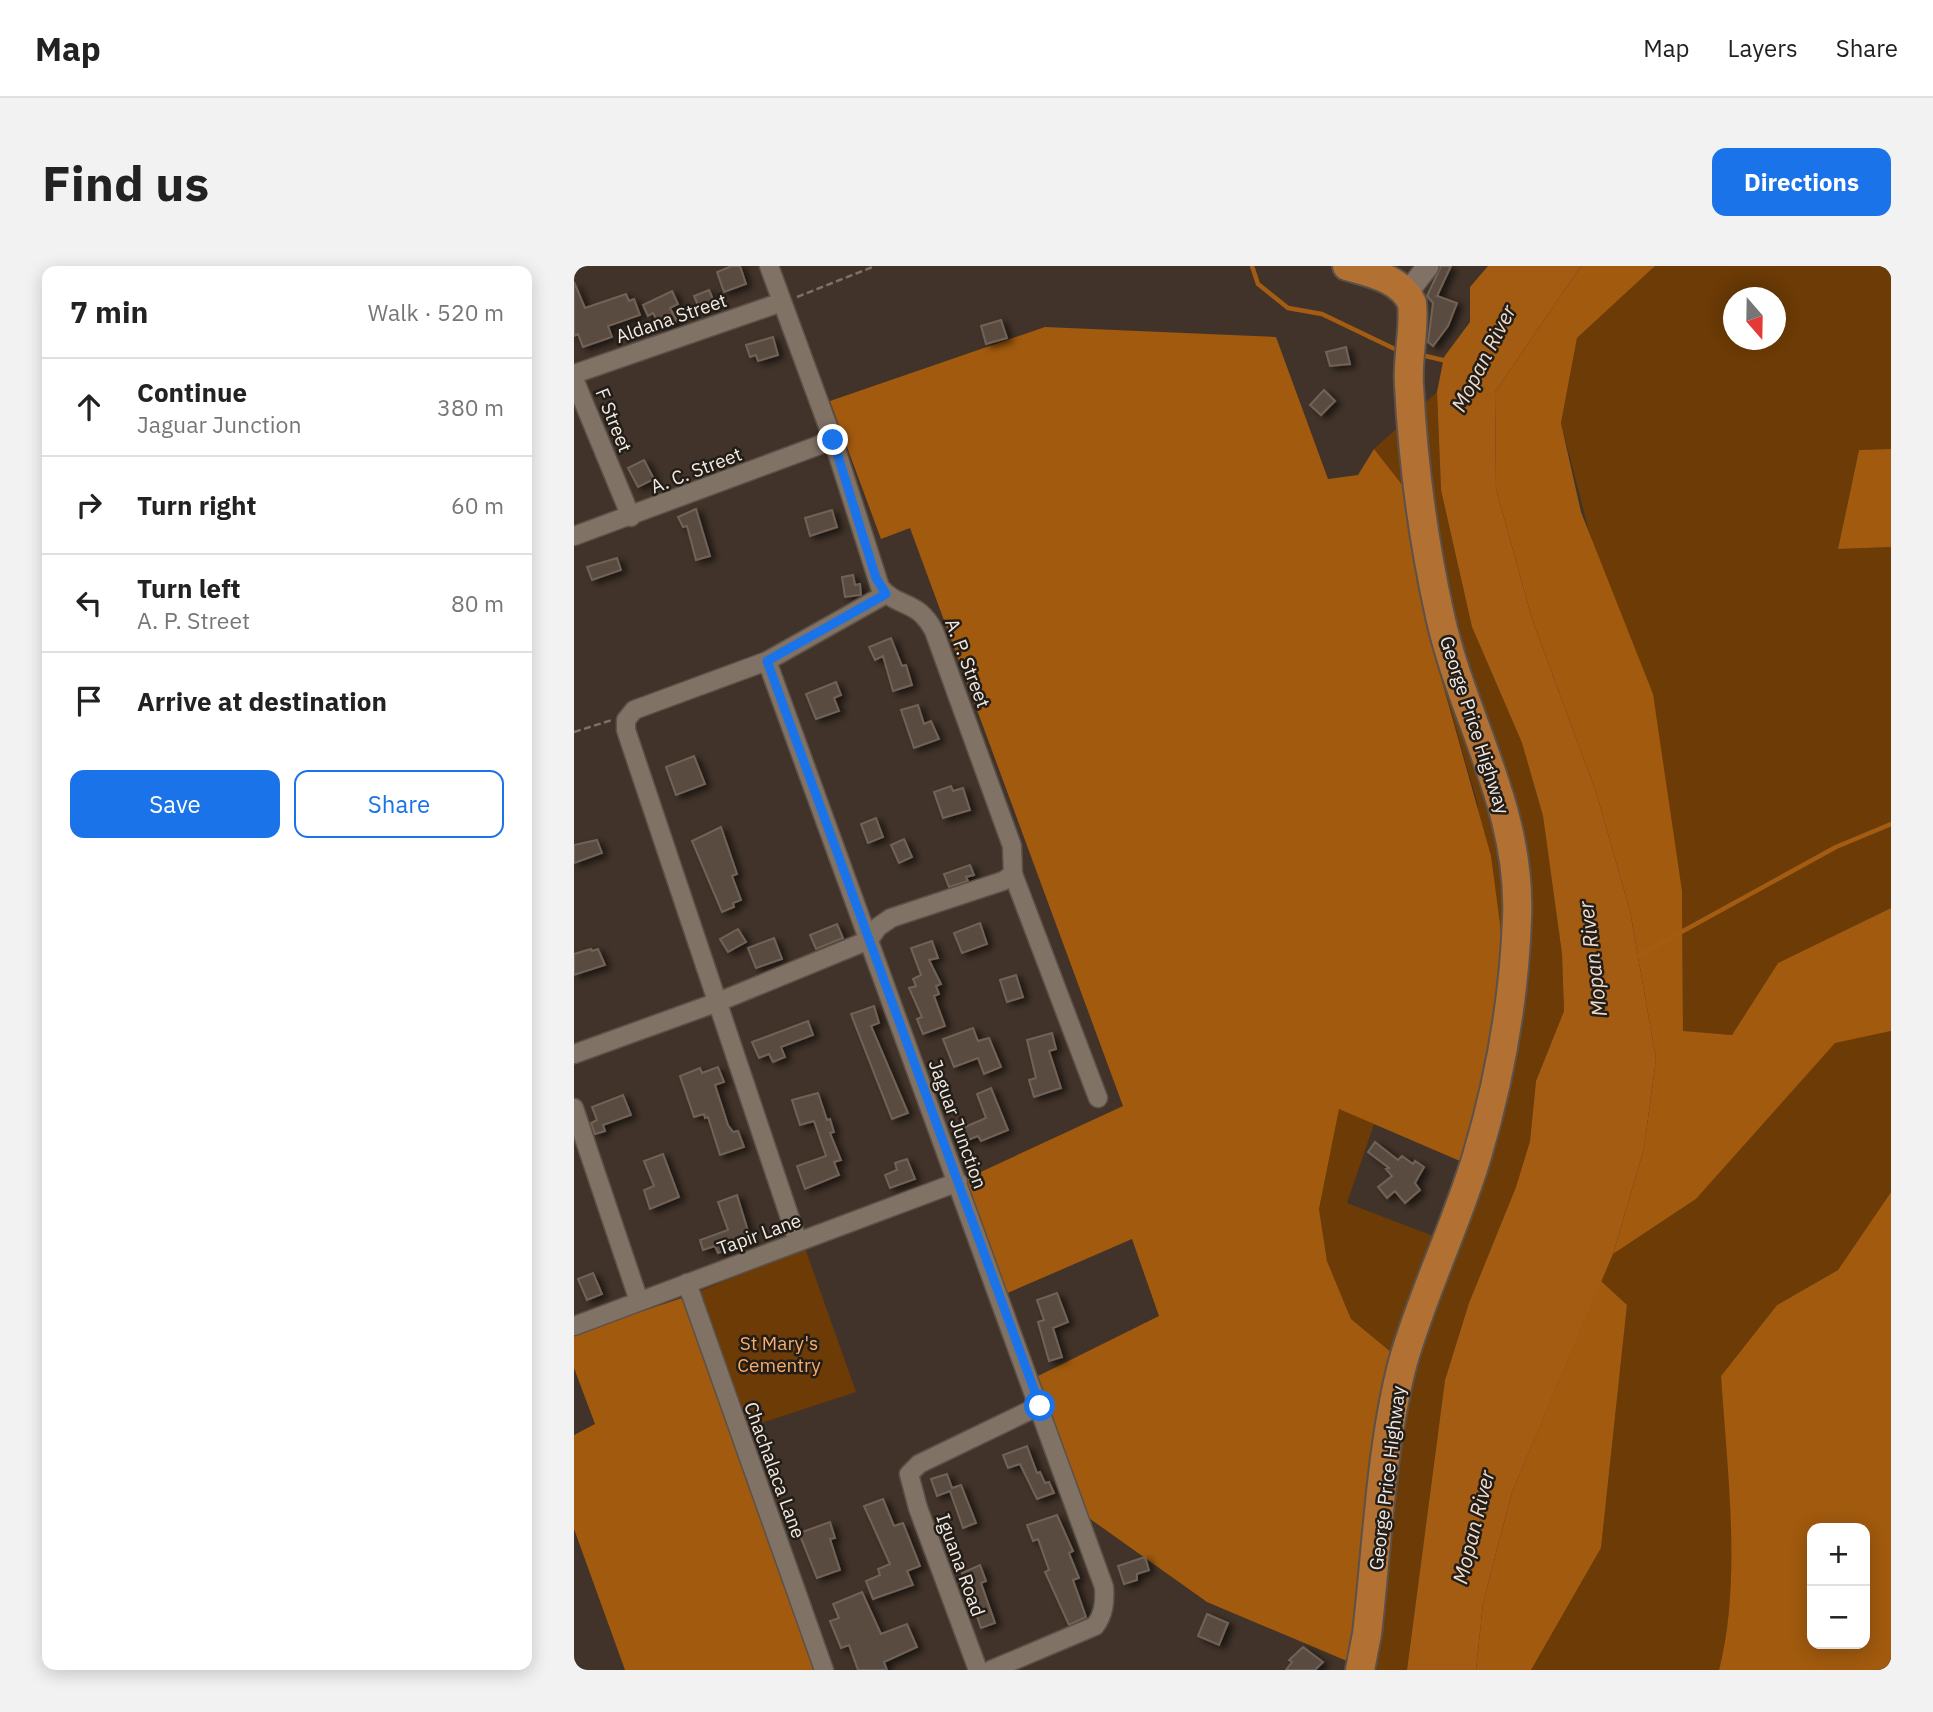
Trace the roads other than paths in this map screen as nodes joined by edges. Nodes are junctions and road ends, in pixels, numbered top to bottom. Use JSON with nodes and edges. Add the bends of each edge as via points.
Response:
{"nodes":[{"id":1,"x":769,"y":266,"type":"edge"},
{"id":2,"x":1347,"y":266,"type":"edge"},
{"id":3,"x":1428,"y":266,"type":"edge"},
{"id":4,"x":1407,"y":293,"type":"junction"},
{"id":5,"x":782,"y":302,"type":"junction"},
{"id":6,"x":574,"y":376,"type":"edge"},
{"id":7,"x":833,"y":440,"type":"junction"},
{"id":8,"x":631,"y":517,"type":"junction"},
{"id":9,"x":574,"y":536,"type":"edge"},
{"id":10,"x":886,"y":594,"type":"junction"},
{"id":11,"x":767,"y":661,"type":"junction"},
{"id":12,"x":1013,"y":874,"type":"junction"},
{"id":13,"x":869,"y":940,"type":"junction"},
{"id":14,"x":718,"y":1002,"type":"junction"},
{"id":15,"x":574,"y":1055,"type":"edge"},
{"id":16,"x":1098,"y":1098,"type":"dead end"},
{"id":17,"x":574,"y":1108,"type":"edge"},
{"id":18,"x":958,"y":1182,"type":"junction"},
{"id":19,"x":798,"y":1242,"type":"junction"},
{"id":20,"x":687,"y":1283,"type":"junction"},
{"id":21,"x":639,"y":1301,"type":"junction"},
{"id":22,"x":574,"y":1325,"type":"edge"},
{"id":23,"x":1040,"y":1406,"type":"junction"},
{"id":24,"x":824,"y":1670,"type":"edge"},
{"id":25,"x":978,"y":1670,"type":"edge"},
{"id":26,"x":991,"y":1670,"type":"edge"},
{"id":27,"x":1360,"y":1670,"type":"edge"}],
"edges":[{"from":1,"to":5,"type":"street"},
{"from":2,"to":4,"type":"highway","via":[[1385,277]]},
{"from":3,"to":4,"type":"street"},
{"from":4,"to":27,"type":"highway","name":"George Price Highway","via":[[1413,316],[1409,353],[1415,477],[1424,540],[1448,649],[1500,791],[1514,860],[1517,915],[1503,1048],[1484,1130],[1409,1341],[1395,1402]]},
{"from":5,"to":6,"type":"street","name":"Aldana Street"},
{"from":5,"to":7,"type":"street"},
{"from":6,"to":8,"type":"street","name":"F Street"},
{"from":7,"to":8,"type":"street","name":"A. C. Street"},
{"from":7,"to":10,"type":"street","via":[[876,578]]},
{"from":8,"to":9,"type":"street","name":"A. C. Street"},
{"from":10,"to":11,"type":"street"},
{"from":10,"to":12,"type":"street","name":"A. P. Street","via":[[920,609],[934,631],[1012,846]]},
{"from":11,"to":13,"type":"street","name":"Jaguar Junction"},
{"from":11,"to":14,"type":"street","via":[[634,710],[626,720]]},
{"from":12,"to":13,"type":"street","via":[[891,918]]},
{"from":12,"to":16,"type":"street","name":"A. P. Street"},
{"from":13,"to":14,"type":"street"},
{"from":13,"to":18,"type":"street","name":"Jaguar Junction"},
{"from":14,"to":15,"type":"street"},
{"from":14,"to":19,"type":"street"},
{"from":17,"to":21,"type":"street"},
{"from":18,"to":19,"type":"street","name":"Tapir Lane"},
{"from":18,"to":23,"type":"street","name":"Jaguar Junction"},
{"from":19,"to":20,"type":"street","name":"Tapir Lane"},
{"from":20,"to":21,"type":"street","name":"Tapir Lane"},
{"from":20,"to":24,"type":"street","name":"Chachalaca Lane"},
{"from":21,"to":22,"type":"street","name":"Tapir Lane"},
{"from":23,"to":25,"type":"street","name":"Iguana Road","via":[[919,1464],[909,1474]]},
{"from":23,"to":26,"type":"street","name":"Jaguar Junction","via":[[1100,1571],[1105,1602],[1095,1626]]}]}
